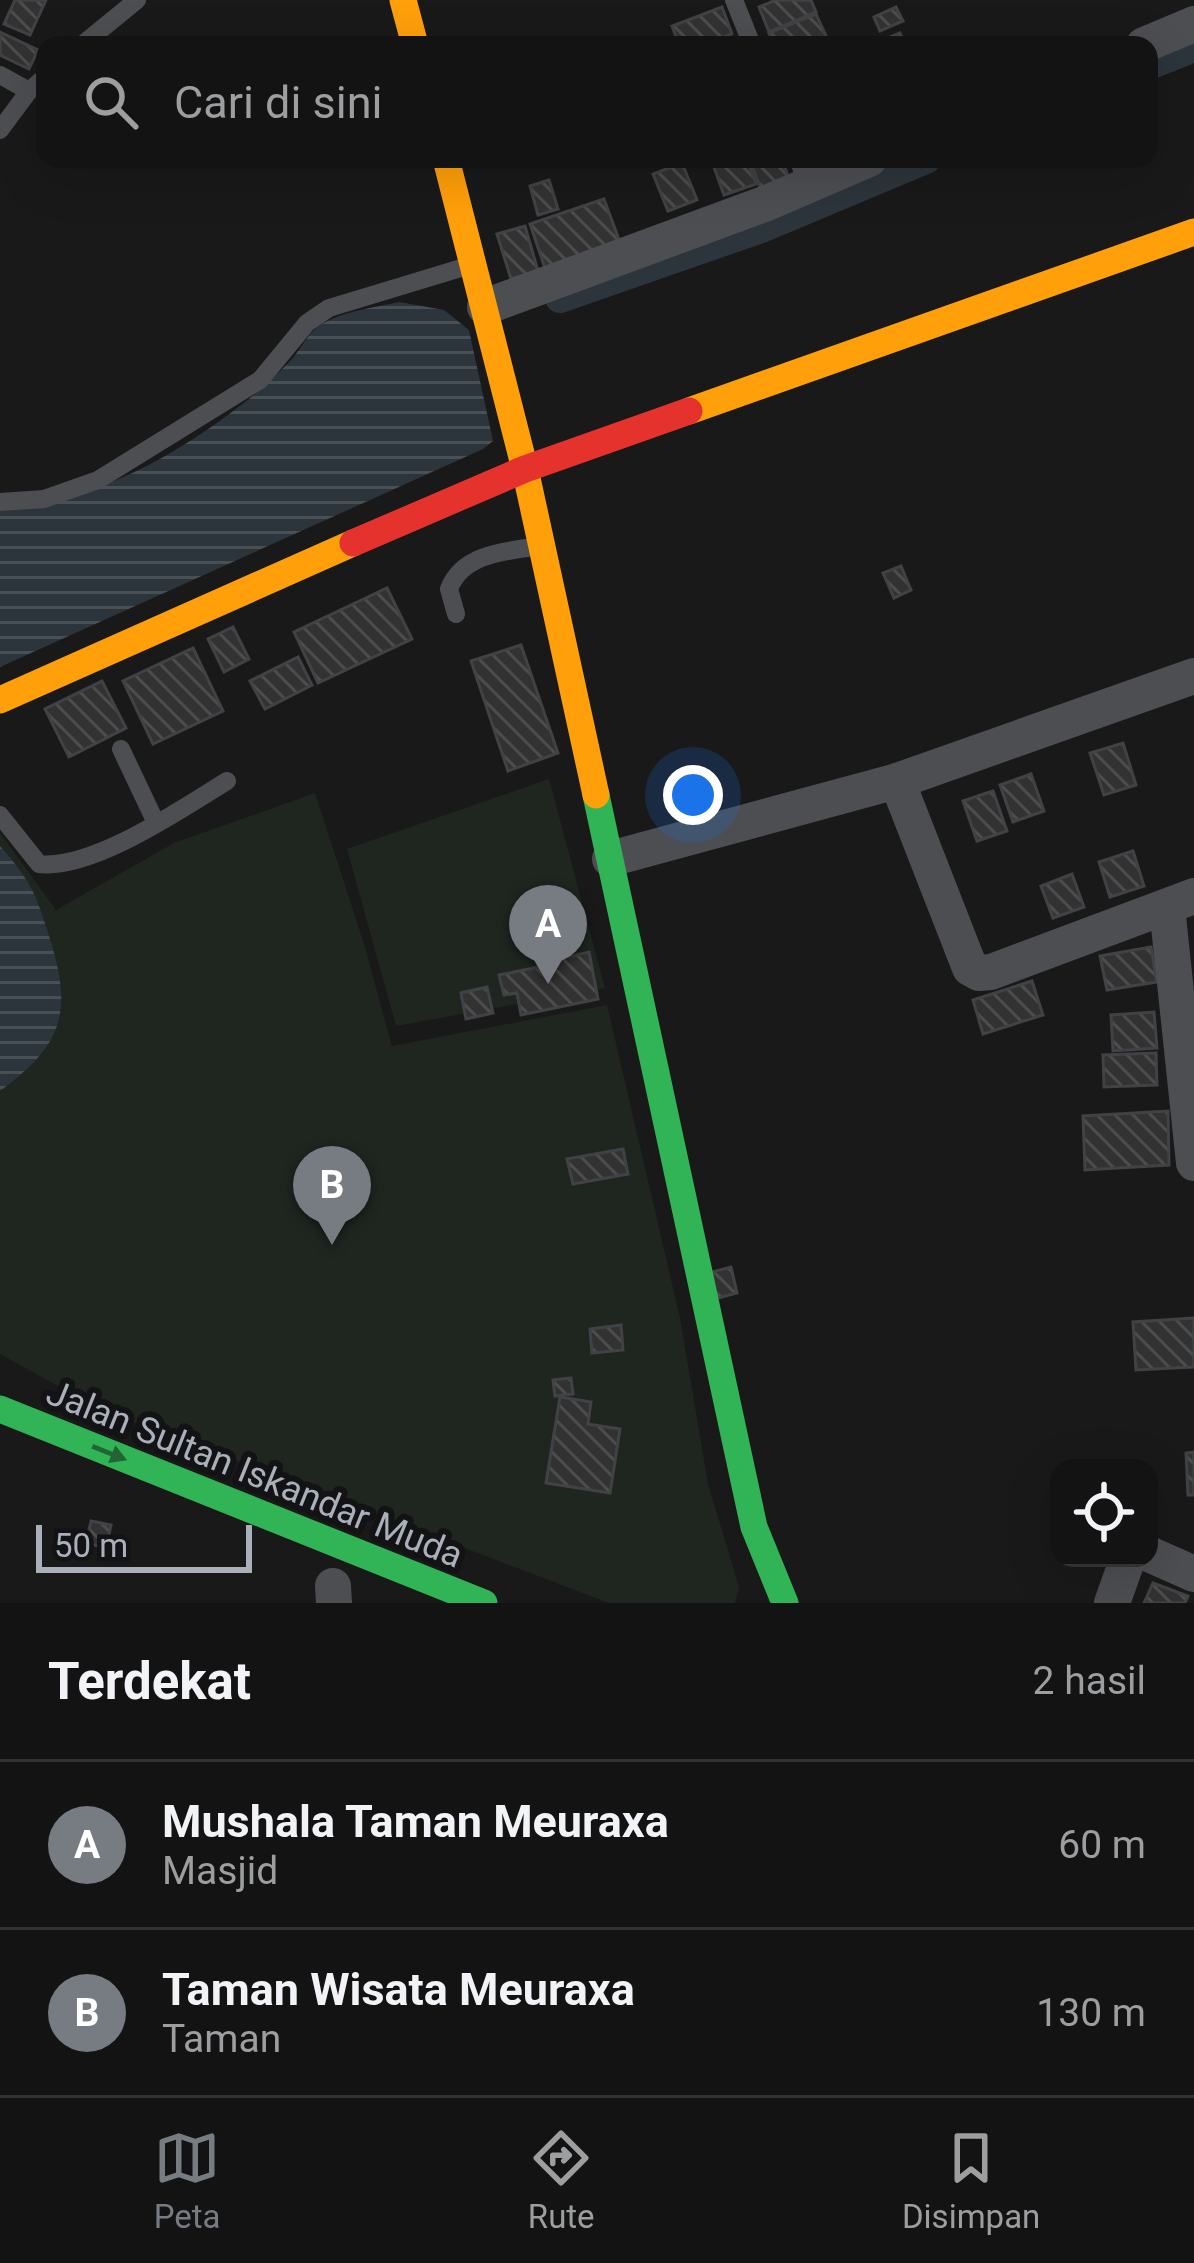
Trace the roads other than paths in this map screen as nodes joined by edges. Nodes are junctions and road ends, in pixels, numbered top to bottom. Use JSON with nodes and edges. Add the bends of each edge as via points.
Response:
{"nodes":[{"id":1,"x":137,"y":0,"type":"edge"},
{"id":2,"x":375,"y":0,"type":"edge"},
{"id":3,"x":734,"y":0,"type":"edge"},
{"id":4,"x":405,"y":8,"type":"edge"},
{"id":5,"x":1194,"y":25,"type":"edge"},
{"id":6,"x":93,"y":36,"type":"edge"},
{"id":7,"x":748,"y":36,"type":"edge"},
{"id":8,"x":1158,"y":39,"type":"edge"},
{"id":9,"x":0,"y":75,"type":"edge"},
{"id":10,"x":36,"y":85,"type":"edge"},
{"id":11,"x":29,"y":91,"type":"junction"},
{"id":12,"x":0,"y":130,"type":"edge"},
{"id":13,"x":448,"y":168,"type":"edge"},
{"id":14,"x":803,"y":172,"type":"edge"},
{"id":15,"x":1194,"y":232,"type":"edge"},
{"id":16,"x":474,"y":264,"type":"junction"},
{"id":17,"x":487,"y":315,"type":"junction"},
{"id":18,"x":522,"y":462,"type":"junction"},
{"id":19,"x":0,"y":502,"type":"edge"},
{"id":20,"x":541,"y":546,"type":"junction"},
{"id":21,"x":456,"y":614,"type":"dead end"},
{"id":22,"x":1194,"y":676,"type":"edge"},
{"id":23,"x":0,"y":700,"type":"edge"},
{"id":24,"x":121,"y":749,"type":"dead end"},
{"id":25,"x":227,"y":781,"type":"dead end"},
{"id":26,"x":896,"y":781,"type":"junction"},
{"id":27,"x":0,"y":815,"type":"edge"},
{"id":28,"x":156,"y":823,"type":"junction"},
{"id":29,"x":610,"y":859,"type":"junction"},
{"id":30,"x":1180,"y":901,"type":"edge"},
{"id":31,"x":1194,"y":1163,"type":"edge"},
{"id":32,"x":0,"y":1409,"type":"edge"},
{"id":33,"x":754,"y":1528,"type":"junction"},
{"id":34,"x":1158,"y":1558,"type":"edge"},
{"id":35,"x":1125,"y":1567,"type":"edge"},
{"id":36,"x":1194,"y":1574,"type":"edge"},
{"id":37,"x":484,"y":1603,"type":"edge"},
{"id":38,"x":754,"y":1603,"type":"edge"},
{"id":39,"x":785,"y":1603,"type":"edge"},
{"id":40,"x":1112,"y":1603,"type":"edge"}],
"edges":[{"from":1,"to":6,"type":"lane"},
{"from":2,"to":4,"type":"lane"},
{"from":3,"to":7,"type":"lane"},
{"from":5,"to":8,"type":"street"},
{"from":9,"to":11,"type":"lane"},
{"from":10,"to":11,"type":"lane"},
{"from":11,"to":12,"type":"lane"},
{"from":13,"to":16,"type":"main road"},
{"from":14,"to":17,"type":"street"},
{"from":15,"to":18,"type":"main road"},
{"from":16,"to":17,"type":"main road"},
{"from":16,"to":19,"type":"lane","via":[[329,308],[260,380],[98,480],[44,499]]},
{"from":17,"to":18,"type":"main road"},
{"from":18,"to":20,"type":"main road"},
{"from":18,"to":23,"type":"main road"},
{"from":20,"to":21,"type":"lane","via":[[464,566],[449,589]]},
{"from":20,"to":29,"type":"main road"},
{"from":22,"to":26,"type":"street"},
{"from":24,"to":28,"type":"lane"},
{"from":25,"to":28,"type":"lane"},
{"from":26,"to":29,"type":"street"},
{"from":26,"to":30,"type":"street","via":[[970,968],[979,973]]},
{"from":27,"to":28,"type":"lane","via":[[39,864],[53,866]]},
{"from":29,"to":33,"type":"main road"},
{"from":30,"to":31,"type":"street"},
{"from":32,"to":37,"type":"main road","name":"Jalan Sultan Iskandar Muda","one_way":true},
{"from":33,"to":38,"type":"main road"},
{"from":33,"to":39,"type":"main road"},
{"from":34,"to":36,"type":"street"},
{"from":35,"to":40,"type":"street"}]}
